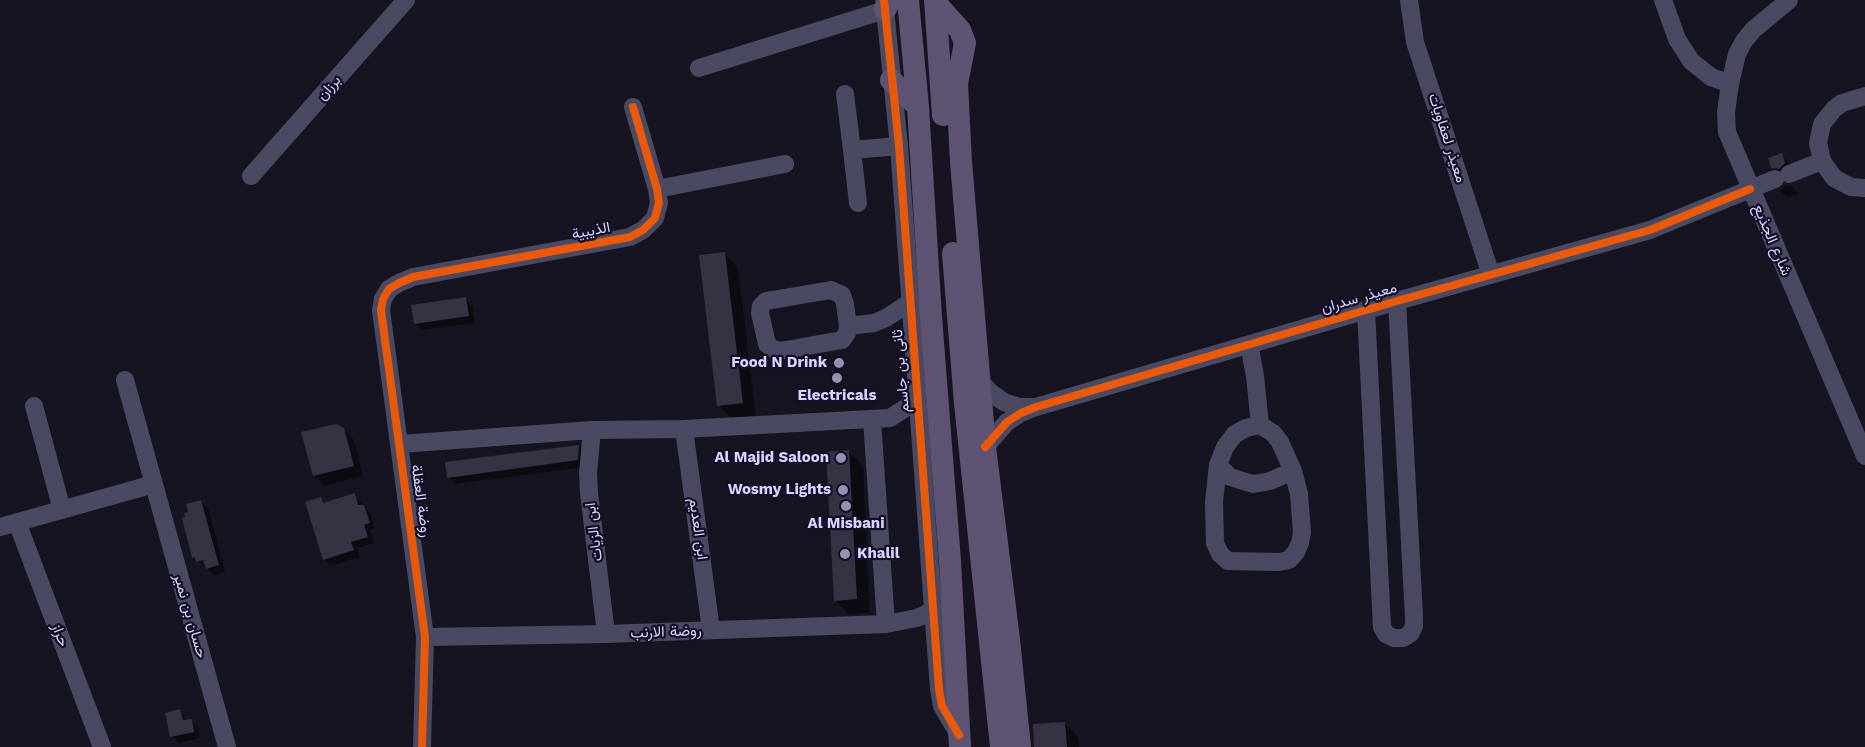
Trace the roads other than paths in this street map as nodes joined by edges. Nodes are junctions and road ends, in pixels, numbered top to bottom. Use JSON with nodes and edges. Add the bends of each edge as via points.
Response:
{"nodes":[{"id":1,"x":406,"y":0,"type":"edge"},
{"id":2,"x":908,"y":0,"type":"edge"},
{"id":3,"x":1409,"y":0,"type":"edge"},
{"id":4,"x":1663,"y":0,"type":"edge"},
{"id":5,"x":1789,"y":0,"type":"edge"},
{"id":6,"x":935,"y":1,"type":"edge"},
{"id":7,"x":886,"y":3,"type":"edge"},
{"id":8,"x":699,"y":68,"type":"dead end"},
{"id":9,"x":891,"y":80,"type":"junction"},
{"id":10,"x":1730,"y":84,"type":"junction"},
{"id":11,"x":845,"y":94,"type":"dead end"},
{"id":12,"x":1865,"y":96,"type":"edge"},
{"id":13,"x":633,"y":107,"type":"dead end"},
{"id":14,"x":918,"y":107,"type":"junction"},
{"id":15,"x":899,"y":146,"type":"junction"},
{"id":16,"x":852,"y":150,"type":"junction"},
{"id":17,"x":1822,"y":161,"type":"junction"},
{"id":18,"x":785,"y":164,"type":"dead end"},
{"id":19,"x":251,"y":176,"type":"dead end"},
{"id":20,"x":1865,"y":188,"type":"edge"},
{"id":21,"x":657,"y":189,"type":"junction"},
{"id":22,"x":1750,"y":189,"type":"junction"},
{"id":23,"x":858,"y":202,"type":"dead end"},
{"id":24,"x":1491,"y":275,"type":"junction"},
{"id":25,"x":413,"y":278,"type":"joint"},
{"id":26,"x":1397,"y":301,"type":"junction"},
{"id":27,"x":909,"y":303,"type":"junction"},
{"id":28,"x":1366,"y":310,"type":"junction"},
{"id":29,"x":874,"y":323,"type":"junction"},
{"id":30,"x":848,"y":326,"type":"junction"},
{"id":31,"x":912,"y":339,"type":"junction"},
{"id":32,"x":1249,"y":344,"type":"junction"},
{"id":33,"x":125,"y":381,"type":"dead end"},
{"id":34,"x":980,"y":381,"type":"junction"},
{"id":35,"x":1402,"y":382,"type":"junction"},
{"id":36,"x":1370,"y":383,"type":"junction"},
{"id":37,"x":916,"y":395,"type":"junction"},
{"id":38,"x":34,"y":406,"type":"dead end"},
{"id":39,"x":1036,"y":407,"type":"junction"},
{"id":40,"x":890,"y":418,"type":"junction"},
{"id":41,"x":872,"y":420,"type":"junction"},
{"id":42,"x":1260,"y":425,"type":"junction"},
{"id":43,"x":684,"y":429,"type":"junction"},
{"id":44,"x":592,"y":430,"type":"junction"},
{"id":45,"x":400,"y":444,"type":"junction"},
{"id":46,"x":921,"y":444,"type":"junction"},
{"id":47,"x":985,"y":447,"type":"junction"},
{"id":48,"x":1865,"y":456,"type":"edge"},
{"id":49,"x":1218,"y":465,"type":"junction"},
{"id":50,"x":1293,"y":471,"type":"junction"},
{"id":51,"x":154,"y":484,"type":"junction"},
{"id":52,"x":1407,"y":484,"type":"junction"},
{"id":53,"x":1375,"y":485,"type":"junction"},
{"id":54,"x":62,"y":510,"type":"junction"},
{"id":55,"x":9,"y":525,"type":"edge"},
{"id":56,"x":933,"y":608,"type":"junction"},
{"id":57,"x":906,"y":621,"type":"junction"},
{"id":58,"x":886,"y":624,"type":"junction"},
{"id":59,"x":711,"y":630,"type":"junction"},
{"id":60,"x":606,"y":634,"type":"junction"},
{"id":61,"x":934,"y":634,"type":"junction"},
{"id":62,"x":425,"y":637,"type":"junction"},
{"id":63,"x":959,"y":741,"type":"edge"},
{"id":64,"x":102,"y":747,"type":"edge"},
{"id":65,"x":227,"y":747,"type":"edge"},
{"id":66,"x":422,"y":747,"type":"edge"},
{"id":67,"x":1001,"y":747,"type":"edge"},
{"id":68,"x":1020,"y":747,"type":"edge"}],
"edges":[{"from":1,"to":19,"type":"street","name":"برزان"},
{"from":2,"to":14,"type":"main road","name":"ثانى بن جاسم"},
{"from":3,"to":24,"type":"street","name":"معيذر لعفاويات","via":[[1415,42]]},
{"from":4,"to":10,"type":"street","via":[[1677,39],[1691,61]]},
{"from":5,"to":10,"type":"street","name":"شارع الجذيع","via":[[1744,41]]},
{"from":6,"to":34,"type":"main road","via":[[960,30],[964,43],[957,95]]},
{"from":6,"to":67,"type":"main road","via":[[964,403]]},
{"from":7,"to":8,"type":"street"},
{"from":7,"to":9,"type":"street","name":"ثانى بن جاسم"},
{"from":9,"to":14,"type":"main road"},
{"from":9,"to":15,"type":"street","name":"ثانى بن جاسم"},
{"from":10,"to":22,"type":"street","name":"شارع الجذيع","via":[[1727,132]]},
{"from":11,"to":16,"type":"street"},
{"from":12,"to":17,"type":"street","via":[[1842,103],[1827,116],[1819,133]]},
{"from":13,"to":21,"type":"street","name":"الذيبية"},
{"from":14,"to":63,"type":"main road","name":"ثانى بن جاسم"},
{"from":15,"to":16,"type":"street"},
{"from":15,"to":27,"type":"street","name":"ثانى بن جاسم"},
{"from":16,"to":23,"type":"street"},
{"from":17,"to":20,"type":"street","via":[[1834,178],[1851,187]]},
{"from":17,"to":22,"type":"street","name":"معيذر سدران"},
{"from":18,"to":21,"type":"street"},
{"from":21,"to":25,"type":"street","name":"الذيبية","via":[[655,218],[630,237]]},
{"from":22,"to":24,"type":"street","name":"معيذر سدران","via":[[1650,230]]},
{"from":22,"to":48,"type":"street","name":"شارع الجذيع"},
{"from":24,"to":26,"type":"street","name":"معيذر سدران"},
{"from":25,"to":45,"type":"street","name":"روضة العقلة","via":[[389,289],[381,310]]},
{"from":26,"to":28,"type":"street","name":"معيذر سدران"},
{"from":26,"to":35,"type":"street"},
{"from":27,"to":29,"type":"street"},
{"from":27,"to":31,"type":"street","name":"ثانى بن جاسم"},
{"from":28,"to":32,"type":"street","name":"معيذر سدران"},
{"from":28,"to":36,"type":"street"},
{"from":29,"to":30,"type":"street"},
{"from":29,"to":31,"type":"street"},
{"from":30,"to":30,"type":"street","via":[[842,340],[836,343],[780,351],[767,344],[760,313],[766,301],[831,290],[842,296]]},
{"from":31,"to":37,"type":"street","name":"ثانى بن جاسم"},
{"from":32,"to":39,"type":"street","name":"معيذر سدران"},
{"from":32,"to":42,"type":"street"},
{"from":33,"to":51,"type":"street","name":"حسان بن نمير"},
{"from":34,"to":39,"type":"street","name":"معيذر سدران","via":[[1004,402]]},
{"from":34,"to":47,"type":"main road"},
{"from":35,"to":36,"type":"street"},
{"from":35,"to":52,"type":"street"},
{"from":36,"to":53,"type":"street"},
{"from":37,"to":40,"type":"street","via":[[910,405]]},
{"from":37,"to":46,"type":"street","name":"ثانى بن جاسم"},
{"from":38,"to":54,"type":"street"},
{"from":39,"to":47,"type":"street","name":"معيذر سدران","via":[[1007,422]]},
{"from":40,"to":41,"type":"street","name":"روضة العقلة"},
{"from":40,"to":46,"type":"street","via":[[913,433]]},
{"from":41,"to":43,"type":"street","name":"روضة العقلة"},
{"from":41,"to":58,"type":"street"},
{"from":42,"to":49,"type":"street","via":[[1235,434]]},
{"from":42,"to":50,"type":"street","via":[[1280,442]]},
{"from":43,"to":44,"type":"street","name":"روضة العقلة"},
{"from":43,"to":59,"type":"street","name":"ابن العديم"},
{"from":44,"to":45,"type":"street","name":"روضة العقلة"},
{"from":44,"to":60,"type":"street","name":"ابن الزيات","via":[[589,493]]},
{"from":45,"to":62,"type":"street","name":"روضة العقلة"},
{"from":46,"to":56,"type":"street","name":"ثانى بن جاسم"},
{"from":47,"to":68,"type":"main road"},
{"from":49,"to":50,"type":"street","via":[[1230,477],[1253,484]]},
{"from":49,"to":50,"type":"street","via":[[1215,543],[1228,561],[1239,563],[1280,562],[1289,560],[1296,552],[1302,532]]},
{"from":51,"to":54,"type":"street"},
{"from":51,"to":65,"type":"street","name":"حسان بن نمير"},
{"from":52,"to":53,"type":"street"},
{"from":52,"to":53,"type":"street","via":[[1414,626],[1402,638],[1386,634],[1382,627]]},
{"from":54,"to":55,"type":"street"},
{"from":55,"to":64,"type":"street","name":"حراز"},
{"from":56,"to":57,"type":"street","name":"روضة الارنب"},
{"from":56,"to":61,"type":"street","name":"ثانى بن جاسم"},
{"from":57,"to":58,"type":"street","name":"روضة الارنب"},
{"from":57,"to":61,"type":"street"},
{"from":58,"to":59,"type":"street","name":"روضة الارنب"},
{"from":59,"to":60,"type":"street","name":"روضة الارنب"},
{"from":60,"to":62,"type":"street","name":"روضة الارنب"},
{"from":61,"to":63,"type":"street","name":"ثانى بن جاسم","via":[[940,699]]},
{"from":62,"to":66,"type":"street","name":"روضة العقلة"}]}
